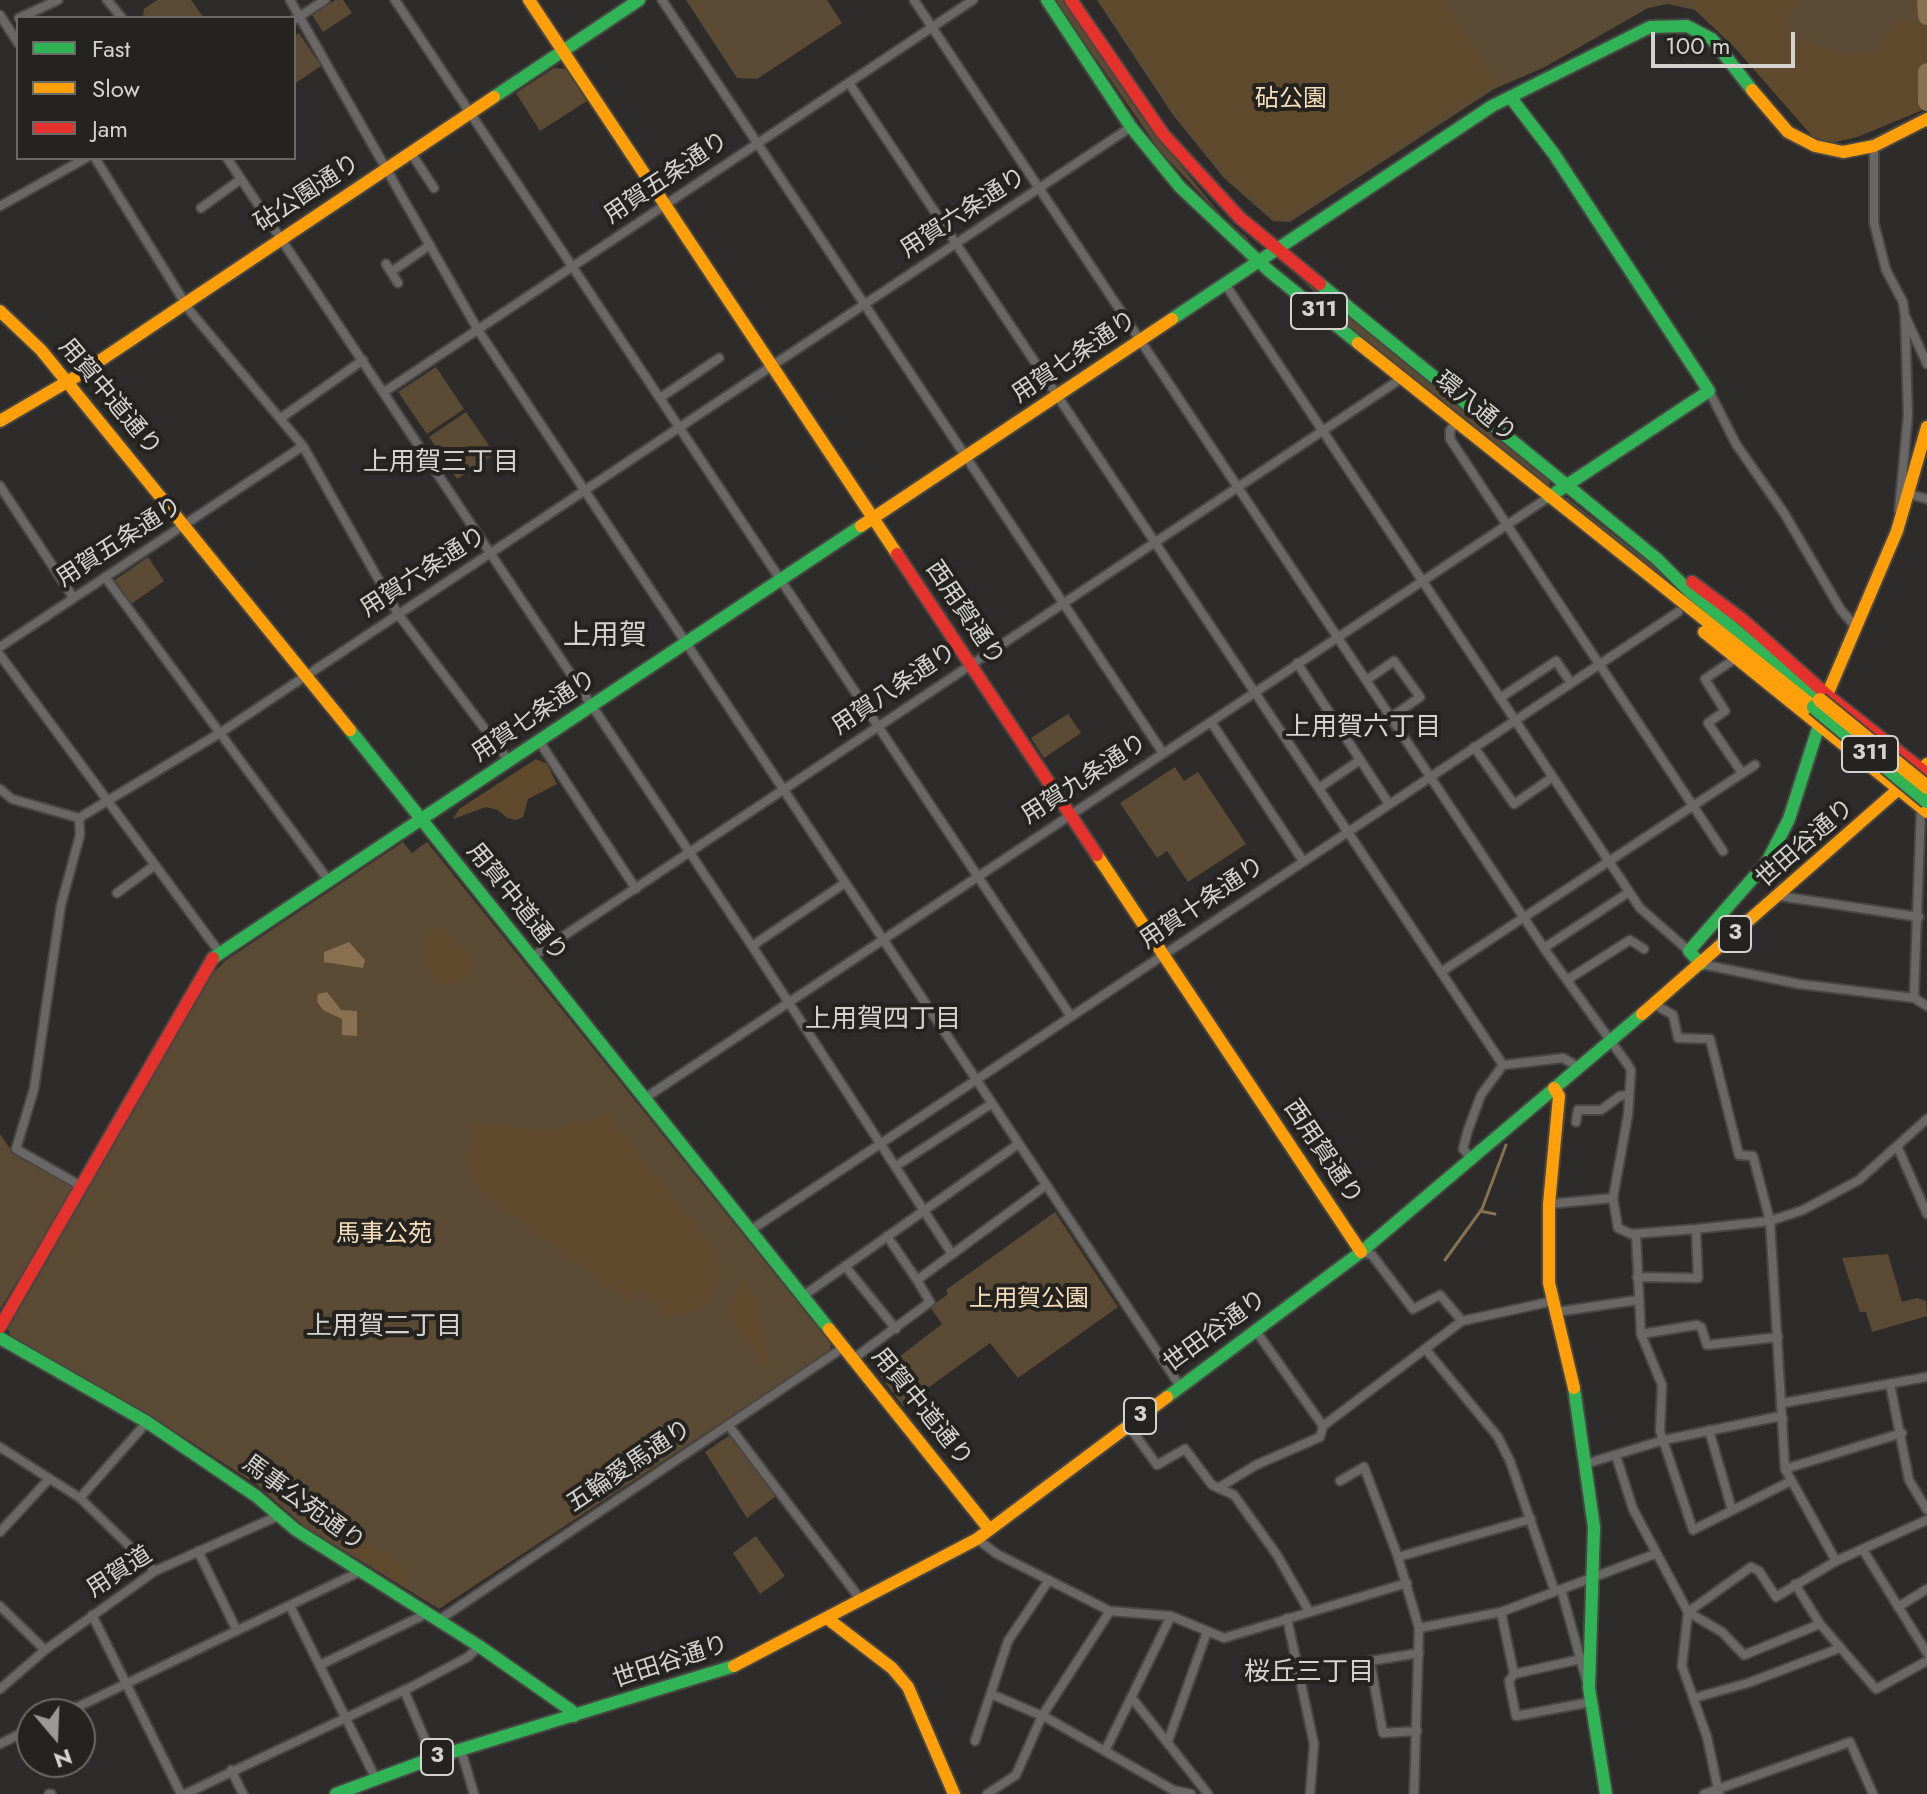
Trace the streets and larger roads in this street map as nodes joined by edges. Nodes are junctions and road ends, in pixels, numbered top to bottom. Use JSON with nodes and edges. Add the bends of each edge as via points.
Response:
{"nodes":[{"id":1,"x":58,"y":0,"type":"edge"},
{"id":2,"x":107,"y":0,"type":"edge"},
{"id":3,"x":290,"y":0,"type":"edge"},
{"id":4,"x":325,"y":0,"type":"edge"},
{"id":5,"x":395,"y":0,"type":"edge"},
{"id":6,"x":529,"y":0,"type":"edge"},
{"id":7,"x":639,"y":0,"type":"edge"},
{"id":8,"x":662,"y":0,"type":"edge"},
{"id":9,"x":914,"y":0,"type":"edge"},
{"id":10,"x":973,"y":0,"type":"edge"},
{"id":11,"x":1047,"y":0,"type":"edge"},
{"id":12,"x":1071,"y":0,"type":"edge"},
{"id":13,"x":0,"y":15,"type":"edge"},
{"id":14,"x":23,"y":16,"type":"edge"},
{"id":15,"x":120,"y":16,"type":"edge"},
{"id":16,"x":297,"y":18,"type":"edge"},
{"id":17,"x":3,"y":26,"type":"edge"},
{"id":18,"x":933,"y":27,"type":"junction"},
{"id":19,"x":562,"y":51,"type":"junction"},
{"id":20,"x":849,"y":83,"type":"junction"},
{"id":21,"x":1511,"y":98,"type":"junction"},
{"id":22,"x":470,"y":113,"type":"junction"},
{"id":23,"x":1927,"y":119,"type":"edge"},
{"id":24,"x":1131,"y":127,"type":"junction"},
{"id":25,"x":757,"y":144,"type":"junction"},
{"id":26,"x":1874,"y":146,"type":"junction"},
{"id":27,"x":411,"y":153,"type":"junction"},
{"id":28,"x":82,"y":160,"type":"edge"},
{"id":29,"x":96,"y":160,"type":"edge"},
{"id":30,"x":228,"y":160,"type":"edge"},
{"id":31,"x":387,"y":169,"type":"junction"},
{"id":32,"x":241,"y":179,"type":"junction"},
{"id":33,"x":434,"y":188,"type":"dead end"},
{"id":34,"x":1040,"y":188,"type":"junction"},
{"id":35,"x":665,"y":205,"type":"junction"},
{"id":36,"x":0,"y":206,"type":"edge"},
{"id":37,"x":201,"y":208,"type":"dead end"},
{"id":38,"x":280,"y":238,"type":"junction"},
{"id":39,"x":956,"y":244,"type":"junction"},
{"id":40,"x":430,"y":245,"type":"junction"},
{"id":41,"x":1277,"y":250,"type":"junction"},
{"id":42,"x":1259,"y":262,"type":"junction"},
{"id":43,"x":573,"y":266,"type":"junction"},
{"id":44,"x":398,"y":283,"type":"dead end"},
{"id":45,"x":1225,"y":284,"type":"junction"},
{"id":46,"x":864,"y":303,"type":"junction"},
{"id":47,"x":185,"y":304,"type":"junction"},
{"id":48,"x":0,"y":311,"type":"edge"},
{"id":49,"x":1905,"y":317,"type":"junction"},
{"id":50,"x":478,"y":330,"type":"junction"},
{"id":51,"x":1142,"y":340,"type":"junction"},
{"id":52,"x":719,"y":358,"type":"dead end"},
{"id":53,"x":363,"y":360,"type":"junction"},
{"id":54,"x":1927,"y":364,"type":"edge"},
{"id":55,"x":772,"y":365,"type":"junction"},
{"id":56,"x":1402,"y":378,"type":"junction"},
{"id":57,"x":67,"y":382,"type":"junction"},
{"id":58,"x":1709,"y":391,"type":"junction"},
{"id":59,"x":384,"y":392,"type":"junction"},
{"id":60,"x":1058,"y":396,"type":"junction"},
{"id":61,"x":660,"y":398,"type":"junction"},
{"id":62,"x":281,"y":418,"type":"junction"},
{"id":63,"x":0,"y":421,"type":"edge"},
{"id":64,"x":1457,"y":422,"type":"junction"},
{"id":65,"x":1927,"y":427,"type":"edge"},
{"id":66,"x":680,"y":428,"type":"junction"},
{"id":67,"x":1323,"y":431,"type":"junction"},
{"id":68,"x":303,"y":446,"type":"junction"},
{"id":69,"x":966,"y":457,"type":"junction"},
{"id":70,"x":0,"y":486,"type":"edge"},
{"id":71,"x":1239,"y":486,"type":"junction"},
{"id":72,"x":1566,"y":486,"type":"junction"},
{"id":73,"x":585,"y":491,"type":"junction"},
{"id":74,"x":1909,"y":494,"type":"junction"},
{"id":75,"x":1549,"y":497,"type":"junction"},
{"id":76,"x":1927,"y":499,"type":"edge"},
{"id":77,"x":874,"y":519,"type":"junction"},
{"id":78,"x":185,"y":524,"type":"junction"},
{"id":79,"x":1507,"y":524,"type":"junction"},
{"id":80,"x":1897,"y":531,"type":"junction"},
{"id":81,"x":1155,"y":542,"type":"junction"},
{"id":82,"x":490,"y":553,"type":"junction"},
{"id":83,"x":1643,"y":574,"type":"junction"},
{"id":84,"x":105,"y":577,"type":"junction"},
{"id":85,"x":1423,"y":580,"type":"junction"},
{"id":86,"x":780,"y":581,"type":"junction"},
{"id":87,"x":73,"y":597,"type":"junction"},
{"id":88,"x":1062,"y":602,"type":"junction"},
{"id":89,"x":1678,"y":612,"type":"junction"},
{"id":90,"x":398,"y":614,"type":"junction"},
{"id":91,"x":1855,"y":626,"type":"junction"},
{"id":92,"x":1339,"y":636,"type":"junction"},
{"id":93,"x":2,"y":642,"type":"edge"},
{"id":94,"x":686,"y":643,"type":"junction"},
{"id":95,"x":0,"y":655,"type":"edge"},
{"id":96,"x":1736,"y":658,"type":"junction"},
{"id":97,"x":970,"y":663,"type":"junction"},
{"id":98,"x":1297,"y":663,"type":"junction"},
{"id":99,"x":1599,"y":665,"type":"junction"},
{"id":100,"x":305,"y":675,"type":"junction"},
{"id":101,"x":1368,"y":679,"type":"junction"},
{"id":102,"x":1571,"y":683,"type":"junction"},
{"id":103,"x":1255,"y":692,"type":"junction"},
{"id":104,"x":1500,"y":698,"type":"junction"},
{"id":105,"x":1820,"y":701,"type":"junction"},
{"id":106,"x":592,"y":706,"type":"junction"},
{"id":107,"x":1393,"y":716,"type":"junction"},
{"id":108,"x":1515,"y":720,"type":"junction"},
{"id":109,"x":1211,"y":722,"type":"junction"},
{"id":110,"x":1819,"y":725,"type":"junction"},
{"id":111,"x":878,"y":727,"type":"junction"},
{"id":112,"x":220,"y":733,"type":"junction"},
{"id":113,"x":539,"y":741,"type":"junction"},
{"id":114,"x":1474,"y":747,"type":"junction"},
{"id":115,"x":1163,"y":753,"type":"junction"},
{"id":116,"x":1360,"y":760,"type":"junction"},
{"id":117,"x":509,"y":761,"type":"junction"},
{"id":118,"x":1755,"y":765,"type":"dead end"},
{"id":119,"x":1925,"y":770,"type":"edge"},
{"id":120,"x":1742,"y":773,"type":"junction"},
{"id":121,"x":1433,"y":775,"type":"junction"},
{"id":122,"x":1553,"y":777,"type":"junction"},
{"id":123,"x":1927,"y":787,"type":"edge"},
{"id":124,"x":1319,"y":788,"type":"junction"},
{"id":125,"x":0,"y":789,"type":"edge"},
{"id":126,"x":784,"y":790,"type":"junction"},
{"id":127,"x":1899,"y":791,"type":"junction"},
{"id":128,"x":108,"y":800,"type":"junction"},
{"id":129,"x":1389,"y":804,"type":"junction"},
{"id":130,"x":1693,"y":806,"type":"junction"},
{"id":131,"x":1925,"y":806,"type":"edge"},
{"id":132,"x":1071,"y":814,"type":"junction"},
{"id":133,"x":79,"y":818,"type":"junction"},
{"id":134,"x":420,"y":820,"type":"junction"},
{"id":135,"x":1348,"y":832,"type":"junction"},
{"id":136,"x":1723,"y":851,"type":"dead end"},
{"id":137,"x":690,"y":854,"type":"junction"},
{"id":138,"x":1303,"y":861,"type":"junction"},
{"id":139,"x":1610,"y":861,"type":"junction"},
{"id":140,"x":155,"y":865,"type":"junction"},
{"id":141,"x":977,"y":874,"type":"junction"},
{"id":142,"x":329,"y":881,"type":"junction"},
{"id":143,"x":845,"y":883,"type":"junction"},
{"id":144,"x":636,"y":889,"type":"junction"},
{"id":145,"x":1629,"y":892,"type":"junction"},
{"id":146,"x":117,"y":893,"type":"dead end"},
{"id":147,"x":1779,"y":896,"type":"junction"},
{"id":148,"x":1524,"y":917,"type":"junction"},
{"id":149,"x":1919,"y":917,"type":"junction"},
{"id":150,"x":883,"y":940,"type":"junction"},
{"id":151,"x":752,"y":946,"type":"junction"},
{"id":152,"x":1544,"y":948,"type":"junction"},
{"id":153,"x":1644,"y":949,"type":"dead end"},
{"id":154,"x":1689,"y":951,"type":"junction"},
{"id":155,"x":220,"y":953,"type":"junction"},
{"id":156,"x":1164,"y":954,"type":"junction"},
{"id":157,"x":532,"y":957,"type":"junction"},
{"id":158,"x":1701,"y":964,"type":"junction"},
{"id":159,"x":1441,"y":972,"type":"junction"},
{"id":160,"x":1567,"y":980,"type":"junction"},
{"id":161,"x":1914,"y":998,"type":"junction"},
{"id":162,"x":789,"y":1003,"type":"junction"},
{"id":163,"x":1654,"y":1004,"type":"junction"},
{"id":164,"x":1927,"y":1006,"type":"edge"},
{"id":165,"x":1070,"y":1015,"type":"junction"},
{"id":166,"x":1610,"y":1042,"type":"junction"},
{"id":167,"x":1503,"y":1065,"type":"junction"},
{"id":168,"x":1580,"y":1068,"type":"junction"},
{"id":169,"x":976,"y":1080,"type":"junction"},
{"id":170,"x":1554,"y":1088,"type":"junction"},
{"id":171,"x":1629,"y":1095,"type":"junction"},
{"id":172,"x":645,"y":1098,"type":"junction"},
{"id":173,"x":991,"y":1104,"type":"junction"},
{"id":174,"x":1927,"y":1119,"type":"edge"},
{"id":175,"x":1576,"y":1122,"type":"dead end"},
{"id":176,"x":881,"y":1141,"type":"junction"},
{"id":177,"x":1017,"y":1145,"type":"junction"},
{"id":178,"x":1898,"y":1148,"type":"junction"},
{"id":179,"x":1471,"y":1158,"type":"junction"},
{"id":180,"x":896,"y":1166,"type":"junction"},
{"id":181,"x":81,"y":1186,"type":"junction"},
{"id":182,"x":1045,"y":1186,"type":"junction"},
{"id":183,"x":1613,"y":1198,"type":"junction"},
{"id":184,"x":1549,"y":1204,"type":"junction"},
{"id":185,"x":924,"y":1210,"type":"junction"},
{"id":186,"x":1927,"y":1214,"type":"edge"},
{"id":187,"x":1770,"y":1221,"type":"junction"},
{"id":188,"x":1696,"y":1229,"type":"junction"},
{"id":189,"x":751,"y":1230,"type":"junction"},
{"id":190,"x":1636,"y":1234,"type":"junction"},
{"id":191,"x":887,"y":1236,"type":"junction"},
{"id":192,"x":1361,"y":1252,"type":"junction"},
{"id":193,"x":952,"y":1254,"type":"junction"},
{"id":194,"x":845,"y":1266,"type":"junction"},
{"id":195,"x":1637,"y":1277,"type":"junction"},
{"id":196,"x":917,"y":1280,"type":"junction"},
{"id":197,"x":803,"y":1296,"type":"junction"},
{"id":198,"x":1638,"y":1300,"type":"junction"},
{"id":199,"x":1554,"y":1307,"type":"junction"},
{"id":200,"x":1462,"y":1321,"type":"junction"},
{"id":201,"x":0,"y":1327,"type":"edge"},
{"id":202,"x":896,"y":1329,"type":"junction"},
{"id":203,"x":1256,"y":1331,"type":"junction"},
{"id":204,"x":1641,"y":1334,"type":"junction"},
{"id":205,"x":1778,"y":1337,"type":"junction"},
{"id":206,"x":0,"y":1338,"type":"edge"},
{"id":207,"x":844,"y":1347,"type":"junction"},
{"id":208,"x":1427,"y":1351,"type":"junction"},
{"id":209,"x":853,"y":1359,"type":"junction"},
{"id":210,"x":1927,"y":1377,"type":"edge"},
{"id":211,"x":1890,"y":1384,"type":"junction"},
{"id":212,"x":1180,"y":1386,"type":"junction"},
{"id":213,"x":1783,"y":1403,"type":"junction"},
{"id":214,"x":1783,"y":1419,"type":"junction"},
{"id":215,"x":147,"y":1422,"type":"junction"},
{"id":216,"x":1128,"y":1425,"type":"junction"},
{"id":217,"x":729,"y":1426,"type":"junction"},
{"id":218,"x":1323,"y":1426,"type":"junction"},
{"id":219,"x":1709,"y":1430,"type":"junction"},
{"id":220,"x":1902,"y":1433,"type":"junction"},
{"id":221,"x":1664,"y":1440,"type":"junction"},
{"id":222,"x":0,"y":1447,"type":"edge"},
{"id":223,"x":1616,"y":1456,"type":"junction"},
{"id":224,"x":1585,"y":1464,"type":"junction"},
{"id":225,"x":1785,"y":1469,"type":"junction"},
{"id":226,"x":49,"y":1479,"type":"junction"},
{"id":227,"x":1340,"y":1481,"type":"dead end"},
{"id":228,"x":1789,"y":1482,"type":"junction"},
{"id":229,"x":1220,"y":1487,"type":"junction"},
{"id":230,"x":80,"y":1498,"type":"junction"},
{"id":231,"x":1732,"y":1510,"type":"junction"},
{"id":232,"x":1927,"y":1510,"type":"edge"},
{"id":233,"x":278,"y":1516,"type":"junction"},
{"id":234,"x":1531,"y":1519,"type":"junction"},
{"id":235,"x":1927,"y":1520,"type":"edge"},
{"id":236,"x":989,"y":1529,"type":"junction"},
{"id":237,"x":0,"y":1532,"type":"edge"},
{"id":238,"x":977,"y":1539,"type":"junction"},
{"id":239,"x":1863,"y":1550,"type":"junction"},
{"id":240,"x":198,"y":1551,"type":"junction"},
{"id":241,"x":1655,"y":1554,"type":"junction"},
{"id":242,"x":1398,"y":1557,"type":"junction"},
{"id":243,"x":1836,"y":1561,"type":"junction"},
{"id":244,"x":155,"y":1571,"type":"junction"},
{"id":245,"x":359,"y":1572,"type":"junction"},
{"id":246,"x":1049,"y":1580,"type":"junction"},
{"id":247,"x":1593,"y":1580,"type":"junction"},
{"id":248,"x":1407,"y":1583,"type":"junction"},
{"id":249,"x":1795,"y":1584,"type":"junction"},
{"id":250,"x":1558,"y":1589,"type":"junction"},
{"id":251,"x":1927,"y":1589,"type":"edge"},
{"id":252,"x":861,"y":1600,"type":"junction"},
{"id":253,"x":0,"y":1606,"type":"edge"},
{"id":254,"x":290,"y":1606,"type":"junction"},
{"id":255,"x":1898,"y":1607,"type":"junction"},
{"id":256,"x":1110,"y":1611,"type":"junction"},
{"id":257,"x":1309,"y":1611,"type":"junction"},
{"id":258,"x":1501,"y":1612,"type":"junction"},
{"id":259,"x":1688,"y":1612,"type":"junction"},
{"id":260,"x":92,"y":1615,"type":"junction"},
{"id":261,"x":433,"y":1616,"type":"junction"},
{"id":262,"x":1171,"y":1616,"type":"junction"},
{"id":263,"x":1287,"y":1618,"type":"junction"},
{"id":264,"x":828,"y":1619,"type":"junction"},
{"id":265,"x":1820,"y":1624,"type":"junction"},
{"id":266,"x":1419,"y":1628,"type":"junction"},
{"id":267,"x":237,"y":1631,"type":"junction"},
{"id":268,"x":1207,"y":1632,"type":"junction"},
{"id":269,"x":479,"y":1646,"type":"junction"},
{"id":270,"x":1840,"y":1648,"type":"junction"},
{"id":271,"x":45,"y":1650,"type":"junction"},
{"id":272,"x":1419,"y":1653,"type":"junction"},
{"id":273,"x":1927,"y":1653,"type":"edge"},
{"id":274,"x":1585,"y":1658,"type":"junction"},
{"id":275,"x":1927,"y":1661,"type":"edge"},
{"id":276,"x":320,"y":1665,"type":"junction"},
{"id":277,"x":1514,"y":1674,"type":"junction"},
{"id":278,"x":127,"y":1684,"type":"junction"},
{"id":279,"x":0,"y":1689,"type":"edge"},
{"id":280,"x":404,"y":1690,"type":"junction"},
{"id":281,"x":991,"y":1694,"type":"junction"},
{"id":282,"x":1590,"y":1695,"type":"junction"},
{"id":283,"x":1132,"y":1698,"type":"junction"},
{"id":284,"x":1694,"y":1698,"type":"junction"},
{"id":285,"x":96,"y":1699,"type":"edge"},
{"id":286,"x":344,"y":1716,"type":"junction"},
{"id":287,"x":574,"y":1716,"type":"junction"},
{"id":288,"x":1042,"y":1716,"type":"junction"},
{"id":289,"x":1417,"y":1731,"type":"junction"},
{"id":290,"x":975,"y":1741,"type":"dead end"},
{"id":291,"x":1168,"y":1741,"type":"junction"},
{"id":292,"x":461,"y":1750,"type":"junction"},
{"id":293,"x":1105,"y":1751,"type":"junction"},
{"id":294,"x":433,"y":1758,"type":"junction"},
{"id":295,"x":231,"y":1770,"type":"junction"},
{"id":296,"x":375,"y":1777,"type":"junction"},
{"id":297,"x":1719,"y":1793,"type":"edge"},
{"id":298,"x":183,"y":1794,"type":"edge"},
{"id":299,"x":243,"y":1794,"type":"edge"},
{"id":300,"x":336,"y":1794,"type":"edge"},
{"id":301,"x":474,"y":1794,"type":"edge"},
{"id":302,"x":954,"y":1794,"type":"edge"},
{"id":303,"x":987,"y":1794,"type":"edge"},
{"id":304,"x":1191,"y":1794,"type":"edge"},
{"id":305,"x":1208,"y":1794,"type":"edge"},
{"id":306,"x":1310,"y":1794,"type":"edge"},
{"id":307,"x":1414,"y":1794,"type":"edge"},
{"id":308,"x":1606,"y":1794,"type":"edge"},
{"id":309,"x":1704,"y":1794,"type":"edge"},
{"id":310,"x":1873,"y":1794,"type":"edge"}],
"edges":[{"from":1,"to":14,"type":"street"},
{"from":2,"to":15,"type":"street"},
{"from":3,"to":16,"type":"street"},
{"from":4,"to":16,"type":"street"},
{"from":5,"to":22,"type":"street"},
{"from":6,"to":19,"type":"street","name":"西用賀通り"},
{"from":7,"to":19,"type":"street","name":"砧公園通り"},
{"from":8,"to":25,"type":"street"},
{"from":9,"to":18,"type":"street"},
{"from":10,"to":18,"type":"street","name":"用賀五条通り"},
{"from":11,"to":24,"type":"street","name":"環八通り","number":"311"},
{"from":12,"to":41,"type":"street","name":"環八通り","number":"311","via":[[1183,158]]},
{"from":13,"to":17,"type":"street"},
{"from":16,"to":31,"type":"street"},
{"from":18,"to":20,"type":"street","name":"用賀五条通り"},
{"from":18,"to":34,"type":"street"},
{"from":19,"to":22,"type":"street","name":"砧公園通り"},
{"from":19,"to":35,"type":"street","name":"西用賀通り"},
{"from":20,"to":25,"type":"street","name":"用賀五条通り"},
{"from":20,"to":39,"type":"street"},
{"from":21,"to":26,"type":"street","name":"用賀七条通り","via":[[1650,27],[1687,26],[1712,39],[1788,132],[1829,150]]},
{"from":21,"to":41,"type":"street","name":"用賀七条通り"},
{"from":21,"to":58,"type":"street","via":[[1554,154]]},
{"from":22,"to":27,"type":"street","name":"砧公園通り"},
{"from":22,"to":43,"type":"street"},
{"from":23,"to":26,"type":"street"},
{"from":24,"to":34,"type":"street","name":"用賀六条通り"},
{"from":24,"to":42,"type":"street","name":"環八通り","number":"311","via":[[1180,187]]},
{"from":25,"to":35,"type":"street","name":"用賀五条通り"},
{"from":25,"to":46,"type":"street"},
{"from":26,"to":49,"type":"street","via":[[1874,223]]},
{"from":27,"to":31,"type":"street","name":"砧公園通り"},
{"from":27,"to":33,"type":"street"},
{"from":28,"to":36,"type":"street"},
{"from":29,"to":47,"type":"street"},
{"from":30,"to":32,"type":"street"},
{"from":31,"to":38,"type":"street","name":"砧公園通り"},
{"from":31,"to":40,"type":"street"},
{"from":32,"to":37,"type":"street"},
{"from":32,"to":38,"type":"street"},
{"from":34,"to":39,"type":"street","name":"用賀六条通り"},
{"from":34,"to":51,"type":"street"},
{"from":35,"to":43,"type":"street","name":"用賀五条通り"},
{"from":35,"to":55,"type":"street","name":"西用賀通り"},
{"from":38,"to":47,"type":"street","name":"砧公園通り"},
{"from":38,"to":53,"type":"street"},
{"from":39,"to":46,"type":"street","name":"用賀六条通り"},
{"from":39,"to":60,"type":"street"},
{"from":40,"to":44,"type":"street","via":[[388,268]]},
{"from":40,"to":50,"type":"street"},
{"from":41,"to":42,"type":"street","name":"用賀七条通り"},
{"from":41,"to":72,"type":"street","name":"環八通り","number":"311"},
{"from":42,"to":45,"type":"street","name":"用賀七条通り"},
{"from":42,"to":56,"type":"street","name":"環八通り","number":"311"},
{"from":43,"to":50,"type":"street","name":"用賀五条通り"},
{"from":43,"to":61,"type":"street"},
{"from":45,"to":51,"type":"street","name":"用賀七条通り"},
{"from":45,"to":67,"type":"street"},
{"from":46,"to":55,"type":"street","name":"用賀六条通り"},
{"from":46,"to":69,"type":"street"},
{"from":47,"to":57,"type":"street","name":"砧公園通り"},
{"from":47,"to":62,"type":"street"},
{"from":48,"to":57,"type":"street","name":"用賀中道通り"},
{"from":49,"to":54,"type":"street"},
{"from":49,"to":80,"type":"street","via":[[1908,415]]},
{"from":50,"to":59,"type":"street","name":"用賀五条通り"},
{"from":50,"to":73,"type":"street"},
{"from":51,"to":60,"type":"street","name":"用賀七条通り"},
{"from":51,"to":71,"type":"street"},
{"from":52,"to":61,"type":"street"},
{"from":53,"to":59,"type":"street"},
{"from":53,"to":62,"type":"street"},
{"from":55,"to":66,"type":"street","name":"用賀六条通り"},
{"from":55,"to":77,"type":"street","name":"西用賀通り"},
{"from":56,"to":64,"type":"street","name":"環八通り","number":"311"},
{"from":56,"to":67,"type":"street","name":"用賀八条通り"},
{"from":57,"to":63,"type":"street","name":"砧公園通り"},
{"from":57,"to":78,"type":"street","name":"用賀中道通り"},
{"from":58,"to":72,"type":"street"},
{"from":58,"to":91,"type":"street","via":[[1736,444]]},
{"from":59,"to":82,"type":"street"},
{"from":60,"to":69,"type":"street","name":"用賀七条通り"},
{"from":60,"to":81,"type":"street"},
{"from":61,"to":66,"type":"street"},
{"from":62,"to":68,"type":"street"},
{"from":64,"to":75,"type":"street","name":"環八通り","number":"311"},
{"from":64,"to":79,"type":"street","via":[[1450,439]]},
{"from":65,"to":74,"type":"street"},
{"from":66,"to":73,"type":"street","name":"用賀六条通り"},
{"from":66,"to":86,"type":"street"},
{"from":67,"to":71,"type":"street","name":"用賀八条通り"},
{"from":67,"to":85,"type":"street"},
{"from":68,"to":78,"type":"street","name":"用賀五条通り"},
{"from":68,"to":90,"type":"street"},
{"from":69,"to":77,"type":"street","name":"用賀七条通り"},
{"from":69,"to":88,"type":"street"},
{"from":70,"to":87,"type":"street"},
{"from":71,"to":81,"type":"street","name":"用賀八条通り"},
{"from":71,"to":92,"type":"street"},
{"from":72,"to":75,"type":"street"},
{"from":72,"to":105,"type":"street","name":"環八通り","number":"311"},
{"from":73,"to":82,"type":"street","name":"用賀六条通り"},
{"from":73,"to":94,"type":"street"},
{"from":74,"to":76,"type":"street"},
{"from":74,"to":80,"type":"street"},
{"from":75,"to":79,"type":"street","name":"用賀九条通り"},
{"from":75,"to":83,"type":"street","name":"環八通り","number":"311"},
{"from":77,"to":86,"type":"street","name":"用賀七条通り"},
{"from":77,"to":97,"type":"street","name":"西用賀通り"},
{"from":78,"to":84,"type":"street","name":"用賀五条通り"},
{"from":78,"to":100,"type":"street","name":"用賀中道通り"},
{"from":79,"to":85,"type":"street","name":"用賀九条通り"},
{"from":79,"to":99,"type":"street"},
{"from":80,"to":91,"type":"street"},
{"from":81,"to":88,"type":"street","name":"用賀八条通り"},
{"from":81,"to":103,"type":"street"},
{"from":82,"to":90,"type":"street","name":"用賀六条通り"},
{"from":82,"to":106,"type":"street"},
{"from":83,"to":89,"type":"street"},
{"from":83,"to":105,"type":"street","name":"環八通り","number":"311"},
{"from":84,"to":87,"type":"street","name":"用賀五条通り"},
{"from":84,"to":112,"type":"street"},
{"from":85,"to":92,"type":"street","name":"用賀九条通り"},
{"from":85,"to":104,"type":"street"},
{"from":86,"to":94,"type":"street","name":"用賀七条通り"},
{"from":86,"to":111,"type":"street"},
{"from":87,"to":93,"type":"street","name":"用賀五条通り"},
{"from":88,"to":97,"type":"street","name":"用賀八条通り"},
{"from":88,"to":115,"type":"street"},
{"from":89,"to":96,"type":"street"},
{"from":89,"to":99,"type":"street","name":"用賀十条通り"},
{"from":90,"to":100,"type":"street","name":"用賀六条通り"},
{"from":90,"to":117,"type":"street"},
{"from":91,"to":105,"type":"street"},
{"from":92,"to":98,"type":"street","name":"用賀九条通り"},
{"from":92,"to":101,"type":"street"},
{"from":94,"to":106,"type":"street","name":"用賀七条通り"},
{"from":94,"to":126,"type":"street"},
{"from":95,"to":128,"type":"street"},
{"from":96,"to":110,"type":"street"},
{"from":96,"to":120,"type":"street","via":[[1705,679],[1725,711],[1708,723]]},
{"from":97,"to":111,"type":"street","name":"用賀八条通り"},
{"from":97,"to":132,"type":"street","name":"西用賀通り"},
{"from":98,"to":103,"type":"street","name":"用賀九条通り"},
{"from":98,"to":116,"type":"street"},
{"from":99,"to":102,"type":"street","name":"用賀十条通り"},
{"from":99,"to":130,"type":"street"},
{"from":100,"to":112,"type":"street","name":"用賀六条通り"},
{"from":100,"to":134,"type":"street","name":"用賀中道通り"},
{"from":101,"to":107,"type":"street"},
{"from":101,"to":107,"type":"street","via":[[1394,661],[1420,697]]},
{"from":102,"to":104,"type":"street","via":[[1556,661]]},
{"from":102,"to":108,"type":"street","name":"用賀十条通り"},
{"from":103,"to":109,"type":"street","name":"用賀九条通り"},
{"from":103,"to":124,"type":"street"},
{"from":104,"to":108,"type":"street"},
{"from":105,"to":119,"type":"street"},
{"from":105,"to":123,"type":"street","name":"環八通り","number":"311","bridge":true},
{"from":105,"to":131,"type":"street","name":"環八通り","number":"311","bridge":true},
{"from":106,"to":113,"type":"street","name":"用賀七条通り"},
{"from":106,"to":137,"type":"street"},
{"from":107,"to":121,"type":"street"},
{"from":108,"to":114,"type":"street","name":"用賀十条通り"},
{"from":108,"to":122,"type":"street"},
{"from":109,"to":115,"type":"street","name":"用賀九条通り"},
{"from":109,"to":138,"type":"street"},
{"from":110,"to":127,"type":"street"},
{"from":110,"to":154,"type":"street","via":[[1789,819],[1767,862]]},
{"from":111,"to":126,"type":"street","name":"用賀八条通り"},
{"from":111,"to":141,"type":"street"},
{"from":112,"to":128,"type":"street","name":"用賀六条通り"},
{"from":112,"to":142,"type":"street"},
{"from":113,"to":117,"type":"street","name":"用賀七条通り"},
{"from":113,"to":144,"type":"street"},
{"from":114,"to":121,"type":"street","name":"用賀十条通り"},
{"from":114,"to":122,"type":"street","via":[[1514,804]]},
{"from":115,"to":132,"type":"street","name":"用賀九条通り"},
{"from":116,"to":124,"type":"street"},
{"from":116,"to":129,"type":"street"},
{"from":117,"to":134,"type":"street","name":"用賀七条通り"},
{"from":118,"to":120,"type":"street"},
{"from":119,"to":127,"type":"street","name":"世田谷通り","number":"3"},
{"from":120,"to":130,"type":"street"},
{"from":121,"to":129,"type":"street","name":"用賀十条通り"},
{"from":121,"to":148,"type":"street"},
{"from":122,"to":139,"type":"street"},
{"from":124,"to":135,"type":"street"},
{"from":125,"to":133,"type":"street","via":[[12,799]]},
{"from":126,"to":137,"type":"street","name":"用賀八条通り"},
{"from":126,"to":143,"type":"street"},
{"from":127,"to":131,"type":"street"},
{"from":127,"to":147,"type":"street","name":"世田谷通り","number":"3"},
{"from":128,"to":133,"type":"street","name":"用賀六条通り"},
{"from":128,"to":140,"type":"street"},
{"from":129,"to":135,"type":"street","name":"用賀十条通り"},
{"from":130,"to":136,"type":"street"},
{"from":130,"to":139,"type":"street"},
{"from":131,"to":149,"type":"street"},
{"from":132,"to":141,"type":"street","name":"用賀九条通り"},
{"from":132,"to":156,"type":"street","name":"西用賀通り"},
{"from":133,"to":181,"type":"street","via":[[34,1089],[16,1149]]},
{"from":134,"to":142,"type":"street","name":"用賀七条通り"},
{"from":134,"to":157,"type":"street","name":"用賀中道通り"},
{"from":135,"to":138,"type":"street","name":"用賀十条通り"},
{"from":135,"to":159,"type":"street"},
{"from":137,"to":144,"type":"street","name":"用賀八条通り"},
{"from":137,"to":151,"type":"street"},
{"from":138,"to":156,"type":"street","name":"用賀十条通り"},
{"from":139,"to":145,"type":"street"},
{"from":139,"to":148,"type":"street"},
{"from":140,"to":146,"type":"street"},
{"from":140,"to":155,"type":"street"},
{"from":141,"to":150,"type":"street","name":"用賀九条通り"},
{"from":141,"to":165,"type":"street"},
{"from":142,"to":155,"type":"street","name":"用賀七条通り"},
{"from":143,"to":150,"type":"street"},
{"from":143,"to":151,"type":"street"},
{"from":144,"to":157,"type":"street","name":"用賀八条通り"},
{"from":145,"to":152,"type":"street"},
{"from":145,"to":154,"type":"street"},
{"from":147,"to":149,"type":"street"},
{"from":147,"to":158,"type":"street","name":"世田谷通り","number":"3"},
{"from":148,"to":152,"type":"street"},
{"from":148,"to":159,"type":"street"},
{"from":149,"to":161,"type":"street"},
{"from":150,"to":162,"type":"street","name":"用賀九条通り"},
{"from":150,"to":169,"type":"street"},
{"from":151,"to":162,"type":"street"},
{"from":152,"to":160,"type":"street"},
{"from":153,"to":160,"type":"street","via":[[1630,940]]},
{"from":154,"to":158,"type":"street"},
{"from":155,"to":181,"type":"street","name":"用賀七条通り","via":[[208,964]]},
{"from":156,"to":165,"type":"street","name":"用賀十条通り"},
{"from":156,"to":192,"type":"street","name":"西用賀通り"},
{"from":157,"to":172,"type":"street","name":"用賀中道通り"},
{"from":158,"to":161,"type":"street","via":[[1799,984]]},
{"from":158,"to":163,"type":"street","name":"世田谷通り","number":"3"},
{"from":159,"to":167,"type":"street"},
{"from":160,"to":166,"type":"street"},
{"from":161,"to":164,"type":"street"},
{"from":162,"to":172,"type":"street","name":"用賀九条通り"},
{"from":162,"to":176,"type":"street"},
{"from":163,"to":166,"type":"street","name":"世田谷通り","number":"3"},
{"from":163,"to":187,"type":"street","via":[[1673,1015],[1678,1038],[1710,1039],[1739,1155],[1753,1156]]},
{"from":165,"to":169,"type":"street","name":"用賀十条通り"},
{"from":166,"to":168,"type":"street","name":"世田谷通り","number":"3"},
{"from":166,"to":171,"type":"street","via":[[1631,1070]]},
{"from":167,"to":168,"type":"street","via":[[1563,1058]]},
{"from":167,"to":179,"type":"street","via":[[1481,1095],[1468,1130],[1463,1149]]},
{"from":168,"to":170,"type":"street","name":"世田谷通り","number":"3"},
{"from":169,"to":173,"type":"street"},
{"from":169,"to":176,"type":"street","name":"用賀十条通り"},
{"from":170,"to":179,"type":"street","name":"世田谷通り","number":"3"},
{"from":170,"to":184,"type":"street","via":[[1559,1096]]},
{"from":171,"to":175,"type":"street","via":[[1607,1109],[1578,1110]]},
{"from":171,"to":183,"type":"street"},
{"from":172,"to":189,"type":"street","name":"用賀中道通り"},
{"from":173,"to":177,"type":"street"},
{"from":173,"to":180,"type":"street"},
{"from":174,"to":178,"type":"street"},
{"from":176,"to":180,"type":"street"},
{"from":176,"to":189,"type":"street","name":"用賀十条通り"},
{"from":177,"to":182,"type":"street"},
{"from":177,"to":185,"type":"street"},
{"from":178,"to":186,"type":"street"},
{"from":178,"to":187,"type":"street","via":[[1859,1180]]},
{"from":179,"to":192,"type":"street","name":"世田谷通り","number":"3"},
{"from":180,"to":185,"type":"street"},
{"from":181,"to":201,"type":"street","name":"用賀七条通り"},
{"from":182,"to":193,"type":"street"},
{"from":182,"to":212,"type":"street"},
{"from":183,"to":184,"type":"street"},
{"from":183,"to":190,"type":"street","via":[[1615,1224],[1623,1233]]},
{"from":184,"to":199,"type":"street"},
{"from":185,"to":191,"type":"street"},
{"from":185,"to":193,"type":"street"},
{"from":187,"to":188,"type":"street"},
{"from":187,"to":205,"type":"street"},
{"from":188,"to":190,"type":"street"},
{"from":188,"to":195,"type":"street","via":[[1698,1278]]},
{"from":189,"to":197,"type":"street","name":"用賀中道通り"},
{"from":190,"to":195,"type":"street"},
{"from":191,"to":194,"type":"street"},
{"from":191,"to":196,"type":"street"},
{"from":192,"to":200,"type":"street","via":[[1372,1255],[1413,1309],[1440,1295]]},
{"from":192,"to":203,"type":"street","name":"世田谷通り","number":"3"},
{"from":193,"to":196,"type":"street"},
{"from":194,"to":197,"type":"street"},
{"from":194,"to":202,"type":"street"},
{"from":195,"to":198,"type":"street"},
{"from":196,"to":202,"type":"street","via":[[930,1302]]},
{"from":197,"to":207,"type":"street","name":"用賀中道通り"},
{"from":198,"to":199,"type":"street"},
{"from":198,"to":204,"type":"street"},
{"from":199,"to":200,"type":"street"},
{"from":199,"to":224,"type":"street","via":[[1572,1376]]},
{"from":200,"to":208,"type":"street"},
{"from":202,"to":209,"type":"street"},
{"from":203,"to":212,"type":"street","name":"世田谷通り","number":"3"},
{"from":203,"to":218,"type":"street"},
{"from":204,"to":205,"type":"street","via":[[1697,1325],[1707,1345]]},
{"from":204,"to":221,"type":"street","via":[[1662,1385]]},
{"from":205,"to":213,"type":"street"},
{"from":206,"to":215,"type":"street","name":"馬事公苑通り"},
{"from":207,"to":209,"type":"street","name":"用賀中道通り"},
{"from":207,"to":217,"type":"street","name":"五輪愛馬通り"},
{"from":208,"to":218,"type":"street"},
{"from":208,"to":234,"type":"street","via":[[1498,1437]]},
{"from":209,"to":236,"type":"street","name":"用賀中道通り"},
{"from":210,"to":211,"type":"street"},
{"from":211,"to":213,"type":"street"},
{"from":211,"to":220,"type":"street"},
{"from":212,"to":216,"type":"street","name":"世田谷通り","number":"3"},
{"from":213,"to":214,"type":"street"},
{"from":214,"to":219,"type":"street"},
{"from":214,"to":225,"type":"street"},
{"from":215,"to":230,"type":"street"},
{"from":215,"to":233,"type":"street","name":"馬事公苑通り"},
{"from":216,"to":229,"type":"street","via":[[1157,1465],[1185,1449],[1212,1485]]},
{"from":216,"to":236,"type":"street","name":"世田谷通り","number":"3"},
{"from":217,"to":252,"type":"street"},
{"from":217,"to":261,"type":"street","name":"五輪愛馬通り"},
{"from":218,"to":229,"type":"street","via":[[1320,1437]]},
{"from":219,"to":221,"type":"street"},
{"from":219,"to":231,"type":"street"},
{"from":220,"to":225,"type":"street"},
{"from":220,"to":232,"type":"street","via":[[1909,1480]]},
{"from":221,"to":223,"type":"street"},
{"from":221,"to":231,"type":"street","via":[[1693,1530]]},
{"from":222,"to":226,"type":"street"},
{"from":223,"to":224,"type":"street"},
{"from":223,"to":241,"type":"street"},
{"from":224,"to":247,"type":"street","via":[[1594,1527]]},
{"from":225,"to":228,"type":"street"},
{"from":226,"to":230,"type":"street"},
{"from":226,"to":237,"type":"street"},
{"from":227,"to":242,"type":"street","via":[[1364,1467]]},
{"from":228,"to":231,"type":"street"},
{"from":228,"to":243,"type":"street"},
{"from":229,"to":257,"type":"street","via":[[1234,1495]]},
{"from":230,"to":244,"type":"street"},
{"from":233,"to":240,"type":"street","name":"用賀道"},
{"from":233,"to":245,"type":"street","name":"馬事公苑通り"},
{"from":234,"to":242,"type":"street"},
{"from":234,"to":250,"type":"street"},
{"from":235,"to":239,"type":"street"},
{"from":236,"to":238,"type":"street","name":"世田谷通り","number":"3"},
{"from":238,"to":246,"type":"street"},
{"from":238,"to":252,"type":"street","name":"世田谷通り","number":"3"},
{"from":239,"to":243,"type":"street"},
{"from":239,"to":255,"type":"street"},
{"from":240,"to":244,"type":"street","name":"用賀道"},
{"from":240,"to":267,"type":"street"},
{"from":241,"to":247,"type":"street"},
{"from":241,"to":259,"type":"street"},
{"from":242,"to":248,"type":"street"},
{"from":243,"to":249,"type":"street"},
{"from":244,"to":260,"type":"street","name":"用賀道"},
{"from":245,"to":254,"type":"street"},
{"from":245,"to":261,"type":"street","name":"馬事公苑通り"},
{"from":246,"to":256,"type":"street"},
{"from":246,"to":281,"type":"street","via":[[1008,1641]]},
{"from":247,"to":250,"type":"street"},
{"from":247,"to":274,"type":"street"},
{"from":248,"to":257,"type":"street"},
{"from":248,"to":266,"type":"street"},
{"from":249,"to":259,"type":"street","via":[[1776,1597],[1751,1567]]},
{"from":249,"to":265,"type":"street"},
{"from":250,"to":258,"type":"street"},
{"from":250,"to":274,"type":"street"},
{"from":251,"to":255,"type":"street"},
{"from":252,"to":264,"type":"street","name":"世田谷通り","number":"3"},
{"from":253,"to":271,"type":"street"},
{"from":254,"to":267,"type":"street"},
{"from":254,"to":276,"type":"street"},
{"from":255,"to":273,"type":"street"},
{"from":256,"to":262,"type":"street"},
{"from":256,"to":288,"type":"street"},
{"from":257,"to":263,"type":"street"},
{"from":258,"to":266,"type":"street"},
{"from":258,"to":277,"type":"street"},
{"from":259,"to":265,"type":"street","via":[[1722,1632],[1744,1655]]},
{"from":259,"to":284,"type":"street","via":[[1682,1666]]},
{"from":260,"to":271,"type":"street","name":"用賀道"},
{"from":260,"to":278,"type":"street"},
{"from":261,"to":269,"type":"street","name":"馬事公苑通り"},
{"from":261,"to":276,"type":"street","name":"五輪愛馬通り"},
{"from":262,"to":268,"type":"street"},
{"from":262,"to":283,"type":"street"},
{"from":263,"to":268,"type":"street","via":[[1224,1638]]},
{"from":263,"to":306,"type":"street","via":[[1314,1744]]},
{"from":264,"to":287,"type":"street","name":"世田谷通り","number":"3","via":[[742,1664]]},
{"from":264,"to":302,"type":"street","via":[[901,1676]]},
{"from":265,"to":270,"type":"street"},
{"from":266,"to":272,"type":"street"},
{"from":267,"to":278,"type":"street"},
{"from":268,"to":291,"type":"street"},
{"from":269,"to":280,"type":"street"},
{"from":269,"to":287,"type":"street","name":"馬事公苑通り"},
{"from":270,"to":275,"type":"street","via":[[1876,1689]]},
{"from":270,"to":284,"type":"street"},
{"from":271,"to":279,"type":"street","name":"用賀道"},
{"from":272,"to":289,"type":"street"},
{"from":272,"to":289,"type":"street","via":[[1370,1661],[1383,1733]]},
{"from":274,"to":277,"type":"street"},
{"from":274,"to":282,"type":"street"},
{"from":276,"to":286,"type":"street"},
{"from":277,"to":282,"type":"street","via":[[1509,1681],[1516,1716]]},
{"from":278,"to":285,"type":"street"},
{"from":278,"to":298,"type":"street"},
{"from":280,"to":286,"type":"street"},
{"from":280,"to":294,"type":"street"},
{"from":281,"to":288,"type":"street"},
{"from":281,"to":290,"type":"street"},
{"from":282,"to":308,"type":"street"},
{"from":283,"to":291,"type":"street"},
{"from":283,"to":293,"type":"street"},
{"from":284,"to":297,"type":"street"},
{"from":286,"to":295,"type":"street"},
{"from":286,"to":296,"type":"street"},
{"from":287,"to":292,"type":"street","name":"世田谷通り","number":"3"},
{"from":288,"to":293,"type":"street"},
{"from":288,"to":303,"type":"street","via":[[1016,1775]]},
{"from":289,"to":307,"type":"street"},
{"from":291,"to":305,"type":"street"},
{"from":292,"to":294,"type":"street","name":"世田谷通り","number":"3"},
{"from":292,"to":301,"type":"street"},
{"from":293,"to":304,"type":"street","via":[[1173,1790]]},
{"from":294,"to":296,"type":"street","name":"世田谷通り","number":"3"},
{"from":295,"to":298,"type":"street"},
{"from":295,"to":299,"type":"street"},
{"from":296,"to":300,"type":"street","name":"世田谷通り","number":"3"},
{"from":297,"to":309,"type":"street"},
{"from":297,"to":310,"type":"street","via":[[1850,1742]]}]}
